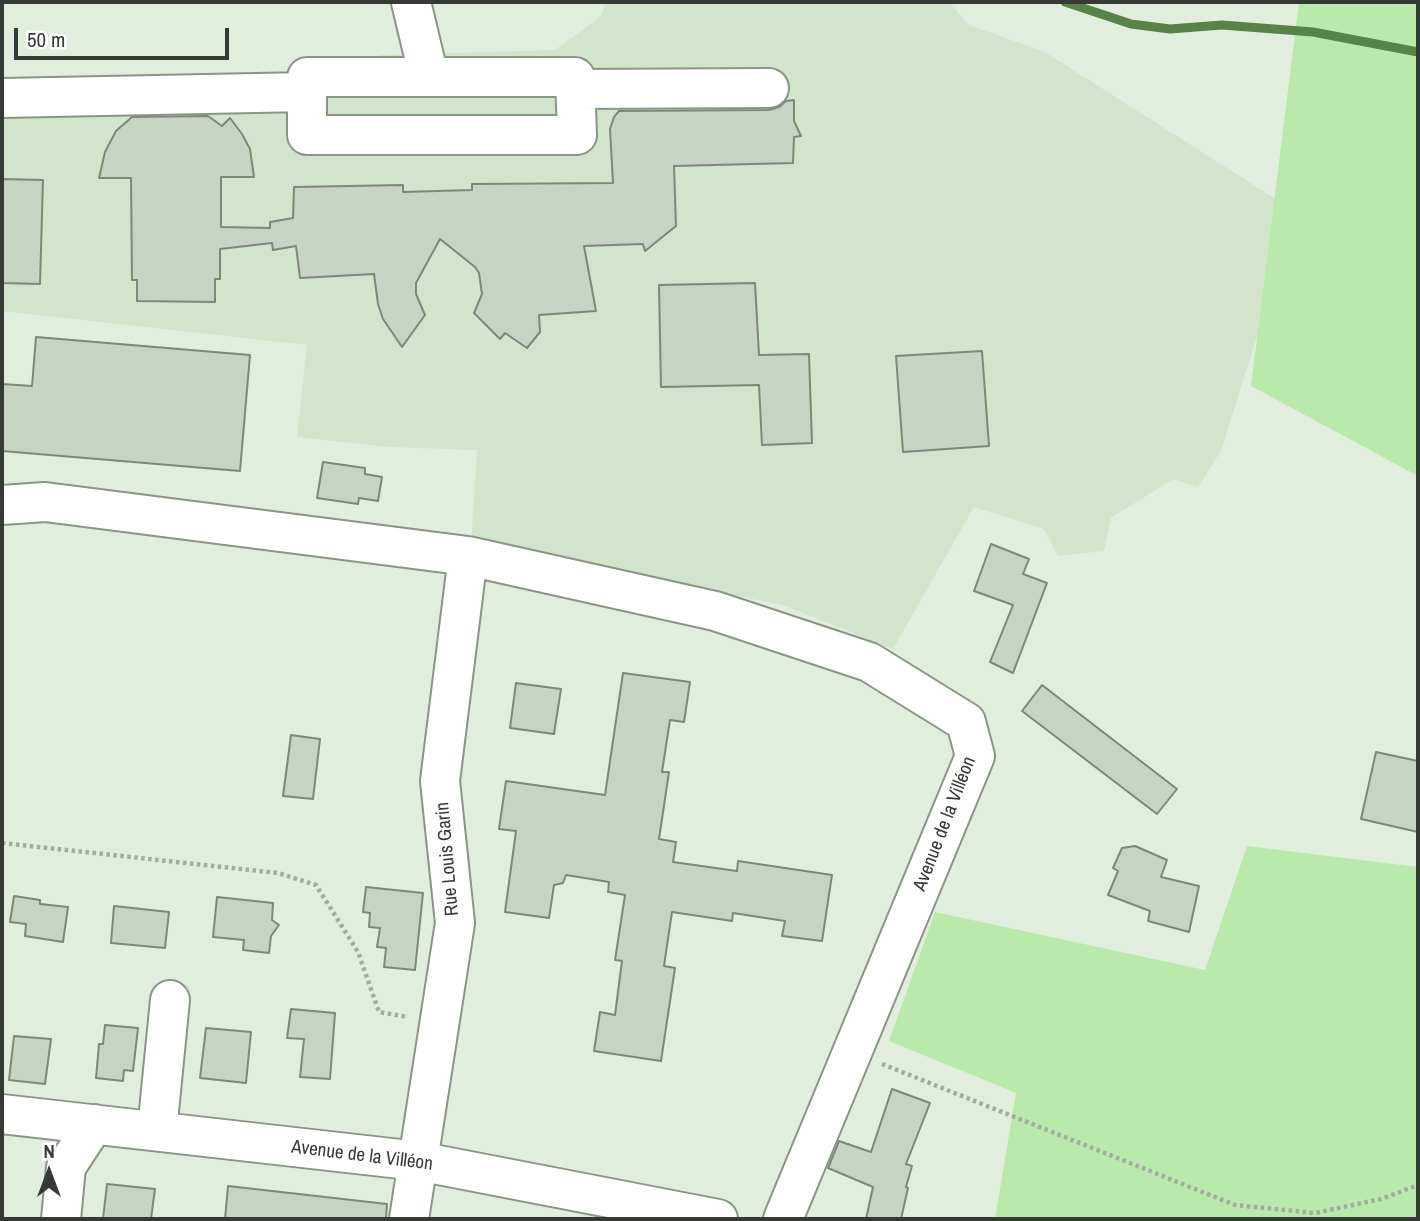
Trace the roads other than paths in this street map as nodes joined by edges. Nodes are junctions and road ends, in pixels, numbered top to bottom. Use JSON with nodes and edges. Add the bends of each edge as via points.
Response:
{"nodes":[{"id":1,"x":411,"y":2,"type":"edge"},
{"id":2,"x":429,"y":78,"type":"junction"},
{"id":3,"x":769,"y":88,"type":"dead end"},
{"id":4,"x":575,"y":89,"type":"junction"},
{"id":5,"x":307,"y":92,"type":"junction"},
{"id":6,"x":2,"y":98,"type":"edge"},
{"id":7,"x":2,"y":505,"type":"edge"},
{"id":8,"x":468,"y":556,"type":"junction"},
{"id":9,"x":170,"y":1000,"type":"dead end"},
{"id":10,"x":2,"y":1114,"type":"edge"},
{"id":11,"x":94,"y":1124,"type":"junction"},
{"id":12,"x":157,"y":1131,"type":"junction"},
{"id":13,"x":418,"y":1161,"type":"junction"},
{"id":14,"x":61,"y":1219,"type":"edge"},
{"id":15,"x":409,"y":1219,"type":"edge"},
{"id":16,"x":718,"y":1219,"type":"edge"},
{"id":17,"x":783,"y":1219,"type":"edge"}],
"edges":[{"from":1,"to":2,"type":"street"},
{"from":2,"to":4,"type":"street","via":[[575,78]]},
{"from":2,"to":5,"type":"street","via":[[307,78]]},
{"from":3,"to":4,"type":"street"},
{"from":4,"to":5,"type":"street","via":[[577,135],[307,135]]},
{"from":5,"to":6,"type":"street"},
{"from":7,"to":8,"type":"street","name":"Avenue de la Villéon","via":[[45,502]]},
{"from":8,"to":13,"type":"street","name":"Rue Louis Garin","via":[[440,780],[455,923]]},
{"from":8,"to":17,"type":"street","name":"Avenue de la Villéon","via":[[715,611],[818,645],[869,662],[966,722],[975,756]]},
{"from":9,"to":12,"type":"street"},
{"from":10,"to":11,"type":"street","name":"Avenue de la Villéon"},
{"from":11,"to":12,"type":"street","name":"Avenue de la Villéon"},
{"from":11,"to":14,"type":"street","via":[[66,1167]]},
{"from":12,"to":13,"type":"street","name":"Avenue de la Villéon"},
{"from":13,"to":15,"type":"street","name":"Rue Louis Garin"},
{"from":13,"to":16,"type":"street","name":"Avenue de la Villéon"}]}
